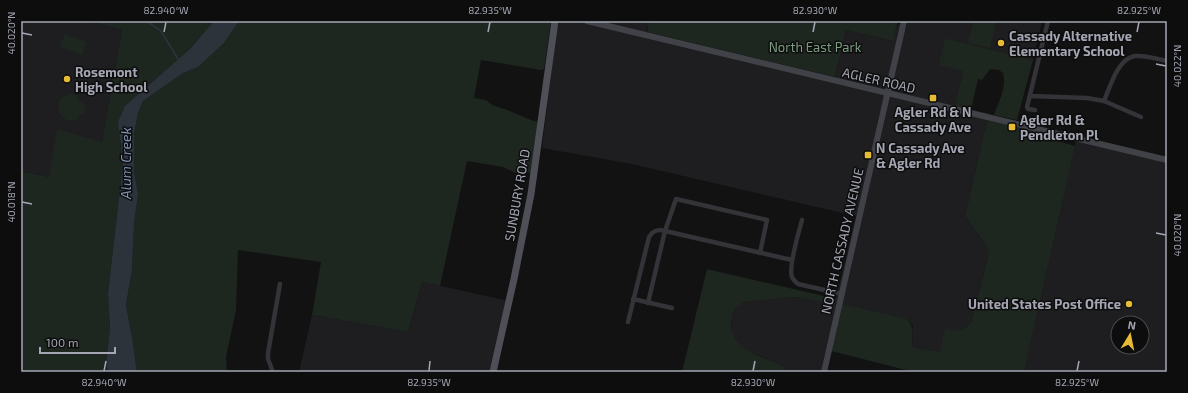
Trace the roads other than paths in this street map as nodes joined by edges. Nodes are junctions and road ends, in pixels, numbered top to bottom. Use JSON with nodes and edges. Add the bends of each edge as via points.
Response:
{"nodes":[{"id":1,"x":555,"y":21,"type":"edge"},
{"id":2,"x":586,"y":21,"type":"edge"},
{"id":3,"x":904,"y":21,"type":"edge"},
{"id":4,"x":1048,"y":21,"type":"edge"},
{"id":5,"x":1167,"y":60,"type":"edge"},
{"id":6,"x":887,"y":92,"type":"junction"},
{"id":7,"x":1030,"y":96,"type":"junction"},
{"id":8,"x":1104,"y":101,"type":"junction"},
{"id":9,"x":1035,"y":110,"type":"dead end"},
{"id":10,"x":1141,"y":117,"type":"dead end"},
{"id":11,"x":1167,"y":160,"type":"edge"},
{"id":12,"x":802,"y":220,"type":"dead end"},
{"id":13,"x":665,"y":231,"type":"junction"},
{"id":14,"x":760,"y":253,"type":"junction"},
{"id":15,"x":792,"y":260,"type":"junction"},
{"id":16,"x":280,"y":284,"type":"dead end"},
{"id":17,"x":842,"y":294,"type":"junction"},
{"id":18,"x":633,"y":299,"type":"junction"},
{"id":19,"x":648,"y":303,"type":"junction"},
{"id":20,"x":672,"y":308,"type":"dead end"},
{"id":21,"x":628,"y":322,"type":"dead end"},
{"id":22,"x":273,"y":372,"type":"edge"},
{"id":23,"x":493,"y":372,"type":"edge"},
{"id":24,"x":824,"y":372,"type":"edge"}],
"edges":[{"from":1,"to":23,"type":"main road","name":"SUNBURY ROAD","via":[[531,194]]},
{"from":2,"to":6,"type":"main road","name":"AGLER ROAD"},
{"from":3,"to":6,"type":"main road","name":"NORTH CASSADY AVENUE"},
{"from":4,"to":7,"type":"street"},
{"from":5,"to":8,"type":"street","via":[[1143,56],[1129,58],[1120,66]]},
{"from":6,"to":11,"type":"main road","name":"AGLER ROAD"},
{"from":6,"to":17,"type":"main road","name":"NORTH CASSADY AVENUE"},
{"from":7,"to":8,"type":"street"},
{"from":7,"to":9,"type":"street","via":[[1027,107]]},
{"from":8,"to":10,"type":"street"},
{"from":12,"to":15,"type":"street"},
{"from":13,"to":14,"type":"street"},
{"from":13,"to":14,"type":"street","via":[[676,198],[767,220]]},
{"from":13,"to":18,"type":"street","via":[[656,230],[648,237]]},
{"from":13,"to":19,"type":"street"},
{"from":14,"to":15,"type":"street"},
{"from":15,"to":17,"type":"street","via":[[791,275],[798,284]]},
{"from":16,"to":22,"type":"street","via":[[268,353]]},
{"from":17,"to":24,"type":"main road","name":"NORTH CASSADY AVENUE"},
{"from":18,"to":19,"type":"street"},
{"from":18,"to":21,"type":"street"},
{"from":19,"to":20,"type":"street"}]}
